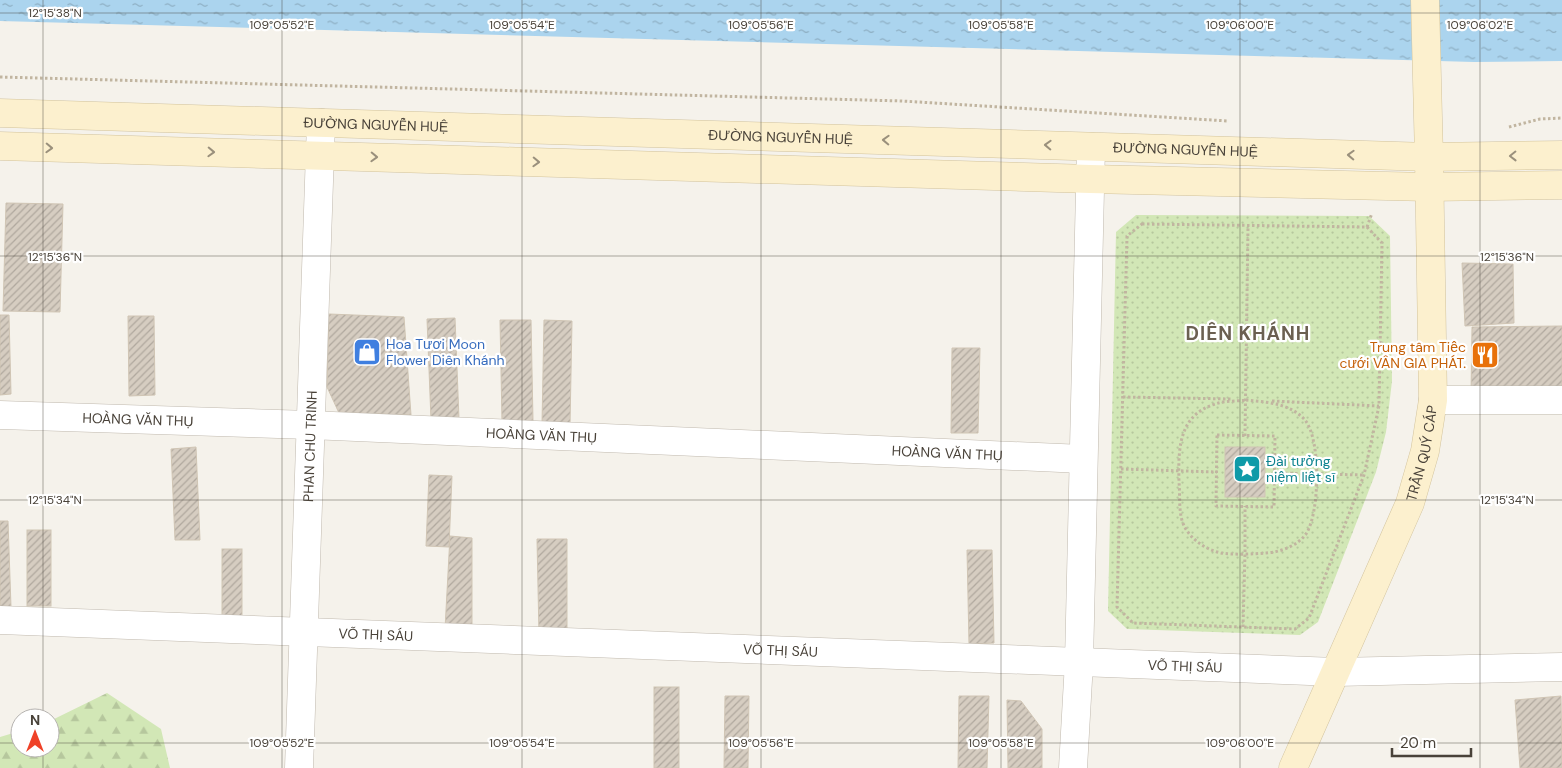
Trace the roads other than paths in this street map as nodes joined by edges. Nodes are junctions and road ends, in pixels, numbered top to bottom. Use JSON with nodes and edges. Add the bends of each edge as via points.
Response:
{"nodes":[{"id":1,"x":1425,"y":0,"type":"edge"},
{"id":2,"x":0,"y":112,"type":"edge"},
{"id":3,"x":321,"y":123,"type":"junction"},
{"id":4,"x":0,"y":146,"type":"edge"},
{"id":5,"x":1091,"y":147,"type":"junction"},
{"id":6,"x":1562,"y":155,"type":"edge"},
{"id":7,"x":320,"y":156,"type":"junction"},
{"id":8,"x":1429,"y":157,"type":"junction"},
{"id":9,"x":1090,"y":179,"type":"junction"},
{"id":10,"x":1562,"y":185,"type":"edge"},
{"id":11,"x":1429,"y":187,"type":"junction"},
{"id":12,"x":1433,"y":400,"type":"junction"},
{"id":13,"x":1562,"y":400,"type":"edge"},
{"id":14,"x":0,"y":415,"type":"edge"},
{"id":15,"x":310,"y":425,"type":"junction"},
{"id":16,"x":1083,"y":459,"type":"junction"},
{"id":17,"x":0,"y":620,"type":"edge"},
{"id":18,"x":303,"y":632,"type":"junction"},
{"id":19,"x":1079,"y":662,"type":"junction"},
{"id":20,"x":1562,"y":667,"type":"edge"},
{"id":21,"x":1336,"y":672,"type":"junction"},
{"id":22,"x":299,"y":768,"type":"edge"},
{"id":23,"x":1073,"y":768,"type":"edge"},
{"id":24,"x":1293,"y":768,"type":"edge"}],
"edges":[{"from":1,"to":8,"type":"main road","name":"TRẦN QUÝ CÁP"},
{"from":2,"to":3,"type":"main road","name":"ĐƯỜNG NGUYỄN HUỆ"},
{"from":5,"to":3,"type":"main road","name":"ĐƯỜNG NGUYỄN HUỆ","one_way":true},
{"from":3,"to":7,"type":"street","name":"PHAN CHU TRINH"},
{"from":4,"to":7,"type":"main road","one_way":true},
{"from":8,"to":5,"type":"main road","name":"ĐƯỜNG NGUYỄN HUỆ","one_way":true},
{"from":5,"to":9,"type":"street"},
{"from":6,"to":8,"type":"main road","name":"ĐƯỜNG NGUYỄN HUỆ","one_way":true},
{"from":7,"to":9,"type":"main road","one_way":true},
{"from":7,"to":15,"type":"street","name":"PHAN CHU TRINH"},
{"from":8,"to":11,"type":"main road","name":"TRẦN QUÝ CÁP"},
{"from":9,"to":11,"type":"main road"},
{"from":9,"to":16,"type":"street"},
{"from":10,"to":11,"type":"main road"},
{"from":11,"to":12,"type":"main road","name":"TRẦN QUÝ CÁP"},
{"from":12,"to":13,"type":"street"},
{"from":12,"to":21,"type":"main road","name":"TRẦN QUÝ CÁP","via":[[1425,450],[1410,503]]},
{"from":14,"to":15,"type":"street","name":"HOÀNG VĂN THỤ"},
{"from":15,"to":16,"type":"street","name":"HOÀNG VĂN THỤ"},
{"from":15,"to":18,"type":"street","name":"PHAN CHU TRINH"},
{"from":16,"to":19,"type":"street"},
{"from":17,"to":18,"type":"street","name":"VÕ THỊ SÁU"},
{"from":18,"to":19,"type":"street","name":"VÕ THỊ SÁU"},
{"from":18,"to":22,"type":"street","name":"PHAN CHU TRINH"},
{"from":19,"to":21,"type":"street","name":"VÕ THỊ SÁU"},
{"from":19,"to":23,"type":"street"},
{"from":20,"to":21,"type":"street","name":"VÕ THỊ SÁU"},
{"from":21,"to":24,"type":"main road","name":"TRẦN QUÝ CÁP"}]}
